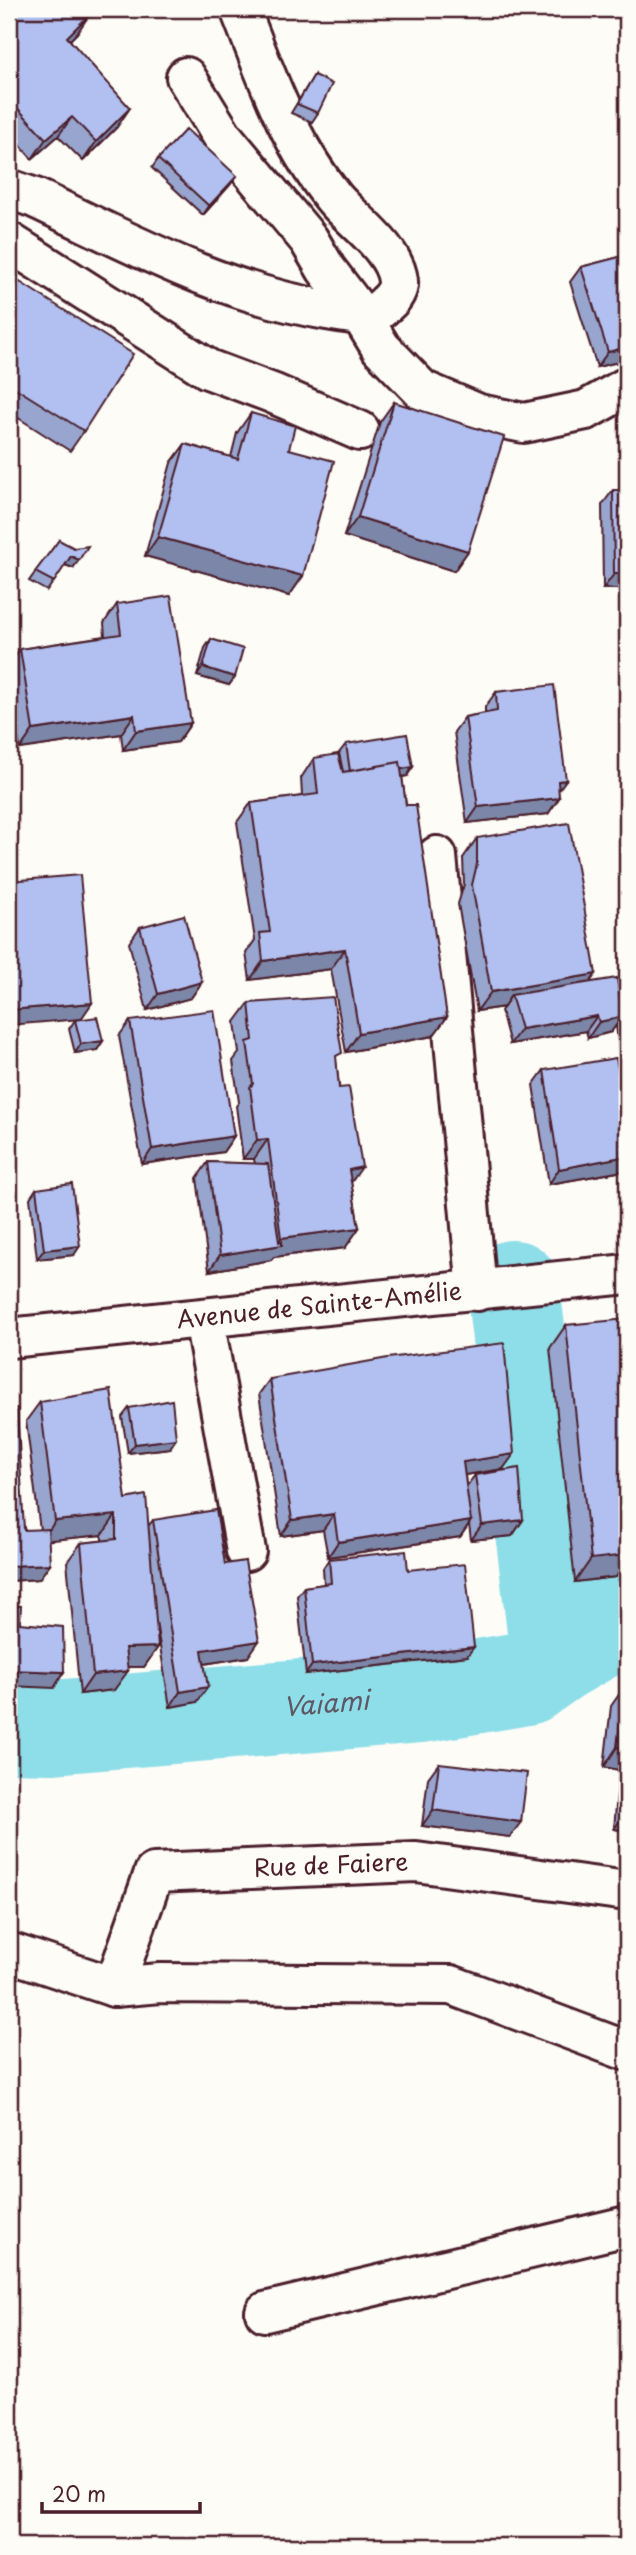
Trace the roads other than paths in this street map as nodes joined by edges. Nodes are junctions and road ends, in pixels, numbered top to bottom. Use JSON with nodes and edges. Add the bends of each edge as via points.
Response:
{"nodes":[{"id":1,"x":240,"y":9,"type":"edge"},
{"id":2,"x":186,"y":77,"type":"dead end"},
{"id":3,"x":9,"y":189,"type":"edge"},
{"id":4,"x":9,"y":242,"type":"edge"},
{"id":5,"x":362,"y":315,"type":"junction"},
{"id":6,"x":627,"y":387,"type":"edge"},
{"id":7,"x":360,"y":431,"type":"dead end"},
{"id":8,"x":437,"y":856,"type":"dead end"},
{"id":9,"x":627,"y":1274,"type":"edge"},
{"id":10,"x":477,"y":1291,"type":"junction"},
{"id":11,"x":204,"y":1319,"type":"junction"},
{"id":12,"x":9,"y":1338,"type":"edge"},
{"id":13,"x":246,"y":1551,"type":"dead end"},
{"id":14,"x":627,"y":1891,"type":"edge"},
{"id":15,"x":9,"y":1952,"type":"edge"},
{"id":16,"x":114,"y":1987,"type":"junction"},
{"id":17,"x":627,"y":2051,"type":"edge"},
{"id":18,"x":627,"y":2226,"type":"edge"},
{"id":19,"x":265,"y":2312,"type":"dead end"}],
"edges":[{"from":1,"to":5,"type":"street","via":[[276,102],[303,153],[334,198],[393,263],[399,283],[393,298],[377,312]]},
{"from":2,"to":5,"type":"street","via":[[222,137],[309,240]]},
{"from":3,"to":5,"type":"street","via":[[211,277],[288,303]]},
{"from":4,"to":7,"type":"street","via":[[208,369]]},
{"from":5,"to":6,"type":"street","via":[[381,348],[422,390],[479,414],[524,423],[586,410]]},
{"from":8,"to":10,"type":"street"},
{"from":9,"to":10,"type":"street","name":"Avenue de Sainte-Amélie"},
{"from":10,"to":11,"type":"street","name":"Avenue de Sainte-Amélie"},
{"from":11,"to":12,"type":"street","name":"Avenue de Sainte-Amélie"},
{"from":11,"to":13,"type":"street"},
{"from":14,"to":16,"type":"street","name":"Rue de Faiere","via":[[416,1862],[154,1873]]},
{"from":15,"to":16,"type":"street"},
{"from":16,"to":17,"type":"street","via":[[160,1983],[451,1985]]},
{"from":18,"to":19,"type":"street"}]}
